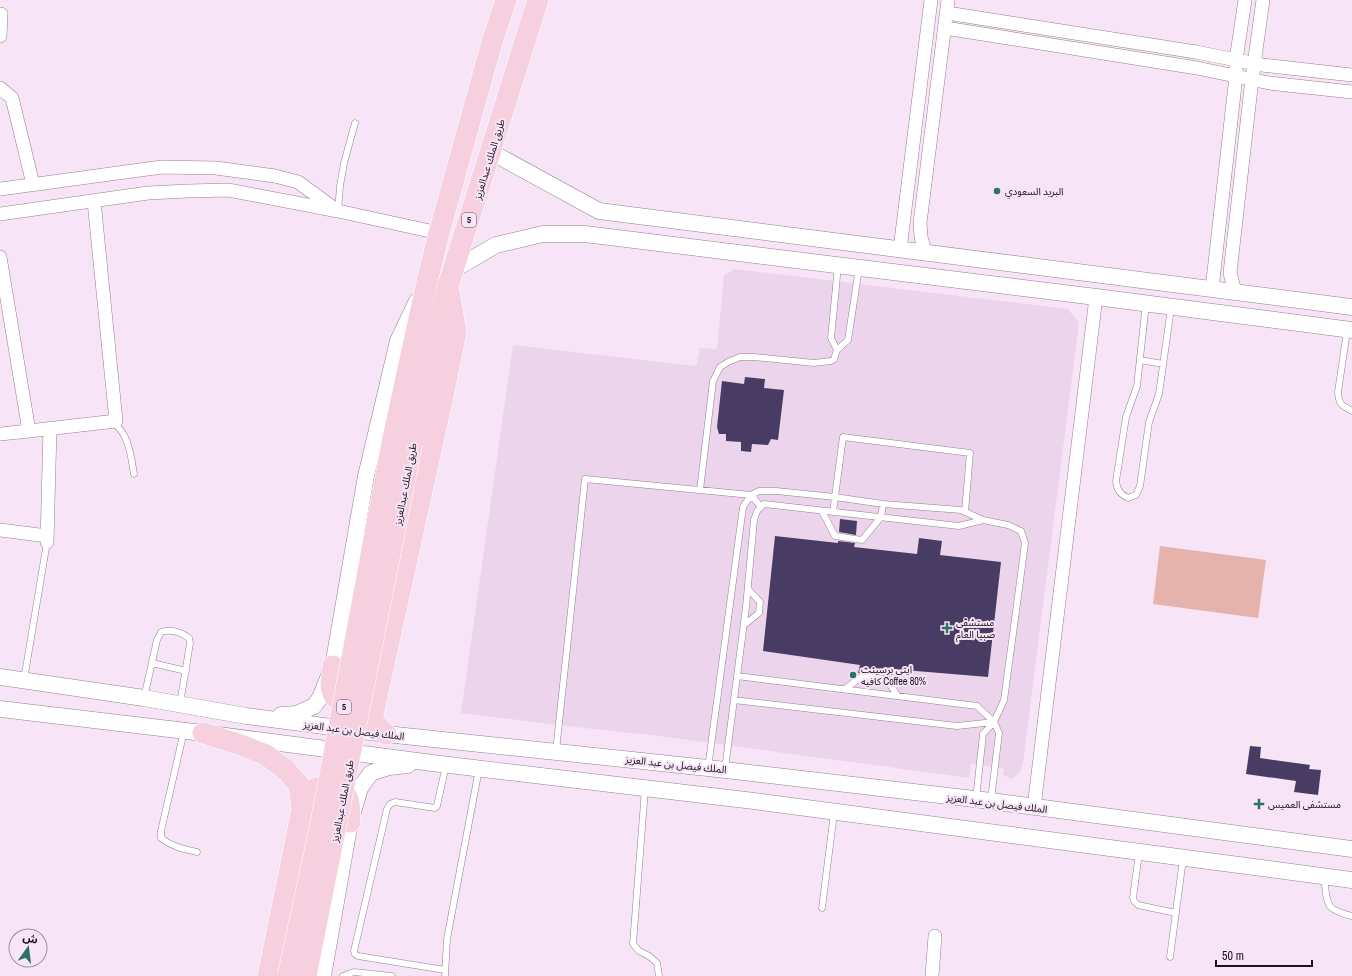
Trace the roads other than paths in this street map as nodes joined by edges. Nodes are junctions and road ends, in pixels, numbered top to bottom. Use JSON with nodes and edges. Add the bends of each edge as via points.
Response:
{"nodes":[{"id":1,"x":506,"y":0,"type":"edge"},
{"id":2,"x":538,"y":0,"type":"edge"},
{"id":3,"x":931,"y":0,"type":"edge"},
{"id":4,"x":1245,"y":0,"type":"edge"},
{"id":5,"x":1263,"y":0,"type":"edge"},
{"id":6,"x":948,"y":6,"type":"edge"},
{"id":7,"x":0,"y":14,"type":"edge"},
{"id":8,"x":945,"y":28,"type":"junction"},
{"id":9,"x":0,"y":36,"type":"edge"},
{"id":10,"x":1236,"y":60,"type":"junction"},
{"id":11,"x":1254,"y":64,"type":"junction"},
{"id":12,"x":1352,"y":75,"type":"edge"},
{"id":13,"x":1236,"y":76,"type":"junction"},
{"id":14,"x":1252,"y":79,"type":"junction"},
{"id":15,"x":0,"y":88,"type":"edge"},
{"id":16,"x":1352,"y":92,"type":"edge"},
{"id":17,"x":354,"y":123,"type":"dead end"},
{"id":18,"x":491,"y":152,"type":"junction"},
{"id":19,"x":33,"y":184,"type":"junction"},
{"id":20,"x":0,"y":189,"type":"edge"},
{"id":21,"x":94,"y":201,"type":"junction"},
{"id":22,"x":338,"y":211,"type":"junction"},
{"id":23,"x":0,"y":214,"type":"edge"},
{"id":24,"x":439,"y":233,"type":"junction"},
{"id":25,"x":900,"y":249,"type":"junction"},
{"id":26,"x":925,"y":252,"type":"junction"},
{"id":27,"x":0,"y":256,"type":"edge"},
{"id":28,"x":838,"y":265,"type":"junction"},
{"id":29,"x":859,"y":268,"type":"junction"},
{"id":30,"x":450,"y":278,"type":"junction"},
{"id":31,"x":427,"y":282,"type":"junction"},
{"id":32,"x":1212,"y":289,"type":"junction"},
{"id":33,"x":1235,"y":292,"type":"junction"},
{"id":34,"x":1096,"y":297,"type":"junction"},
{"id":35,"x":1146,"y":303,"type":"junction"},
{"id":36,"x":1352,"y":306,"type":"edge"},
{"id":37,"x":1172,"y":307,"type":"junction"},
{"id":38,"x":1350,"y":330,"type":"edge"},
{"id":39,"x":837,"y":350,"type":"junction"},
{"id":40,"x":1140,"y":360,"type":"junction"},
{"id":41,"x":1163,"y":364,"type":"junction"},
{"id":42,"x":1352,"y":411,"type":"edge"},
{"id":43,"x":110,"y":421,"type":"junction"},
{"id":44,"x":50,"y":428,"type":"junction"},
{"id":45,"x":29,"y":431,"type":"junction"},
{"id":46,"x":0,"y":434,"type":"edge"},
{"id":47,"x":403,"y":440,"type":"junction"},
{"id":48,"x":134,"y":474,"type":"dead end"},
{"id":49,"x":700,"y":490,"type":"junction"},
{"id":50,"x":751,"y":495,"type":"junction"},
{"id":51,"x":835,"y":497,"type":"junction"},
{"id":52,"x":883,"y":504,"type":"junction"},
{"id":53,"x":760,"y":507,"type":"junction"},
{"id":54,"x":822,"y":511,"type":"junction"},
{"id":55,"x":833,"y":512,"type":"junction"},
{"id":56,"x":965,"y":512,"type":"junction"},
{"id":57,"x":881,"y":518,"type":"junction"},
{"id":58,"x":983,"y":520,"type":"junction"},
{"id":59,"x":0,"y":530,"type":"edge"},
{"id":60,"x":47,"y":539,"type":"junction"},
{"id":61,"x":748,"y":590,"type":"junction"},
{"id":62,"x":744,"y":625,"type":"junction"},
{"id":63,"x":152,"y":663,"type":"junction"},
{"id":64,"x":333,"y":666,"type":"junction"},
{"id":65,"x":186,"y":671,"type":"junction"},
{"id":66,"x":737,"y":676,"type":"junction"},
{"id":67,"x":0,"y":677,"type":"edge"},
{"id":68,"x":381,"y":679,"type":"junction"},
{"id":69,"x":24,"y":680,"type":"junction"},
{"id":70,"x":844,"y":689,"type":"junction"},
{"id":71,"x":898,"y":696,"type":"junction"},
{"id":72,"x":144,"y":698,"type":"junction"},
{"id":73,"x":734,"y":700,"type":"junction"},
{"id":74,"x":180,"y":704,"type":"junction"},
{"id":75,"x":0,"y":709,"type":"edge"},
{"id":76,"x":246,"y":716,"type":"junction"},
{"id":77,"x":994,"y":722,"type":"junction"},
{"id":78,"x":193,"y":732,"type":"junction"},
{"id":79,"x":386,"y":734,"type":"junction"},
{"id":80,"x":556,"y":751,"type":"junction"},
{"id":81,"x":439,"y":764,"type":"junction"},
{"id":82,"x":480,"y":768,"type":"junction"},
{"id":83,"x":708,"y":768,"type":"junction"},
{"id":84,"x":725,"y":770,"type":"junction"},
{"id":85,"x":645,"y":788,"type":"junction"},
{"id":86,"x":983,"y":800,"type":"junction"},
{"id":87,"x":1034,"y":807,"type":"junction"},
{"id":88,"x":302,"y":809,"type":"junction"},
{"id":89,"x":834,"y":811,"type":"junction"},
{"id":90,"x":350,"y":822,"type":"junction"},
{"id":91,"x":1352,"y":849,"type":"edge"},
{"id":92,"x":197,"y":852,"type":"dead end"},
{"id":93,"x":1140,"y":852,"type":"junction"},
{"id":94,"x":1183,"y":857,"type":"junction"},
{"id":95,"x":1323,"y":876,"type":"junction"},
{"id":96,"x":1352,"y":880,"type":"edge"},
{"id":97,"x":822,"y":908,"type":"dead end"},
{"id":98,"x":1176,"y":913,"type":"junction"},
{"id":99,"x":1352,"y":916,"type":"edge"},
{"id":100,"x":935,"y":936,"type":"dead end"},
{"id":101,"x":1170,"y":957,"type":"dead end"},
{"id":102,"x":445,"y":973,"type":"edge"},
{"id":103,"x":268,"y":976,"type":"edge"},
{"id":104,"x":288,"y":976,"type":"edge"},
{"id":105,"x":306,"y":976,"type":"edge"},
{"id":106,"x":323,"y":976,"type":"edge"},
{"id":107,"x":343,"y":976,"type":"edge"},
{"id":108,"x":392,"y":976,"type":"edge"},
{"id":109,"x":660,"y":976,"type":"edge"},
{"id":110,"x":932,"y":976,"type":"edge"}],
"edges":[{"from":1,"to":24,"type":"highway","name":"طريق الملك عبدالعزيز","number":"5"},
{"from":2,"to":18,"type":"highway","name":"طريق الملك عبدالعزيز","number":"5"},
{"from":3,"to":25,"type":"street"},
{"from":4,"to":10,"type":"street"},
{"from":5,"to":11,"type":"street"},
{"from":6,"to":8,"type":"street"},
{"from":6,"to":10,"type":"street"},
{"from":7,"to":9,"type":"street"},
{"from":8,"to":13,"type":"street"},
{"from":8,"to":26,"type":"street","via":[[920,223]]},
{"from":10,"to":11,"type":"street"},
{"from":10,"to":13,"type":"street"},
{"from":11,"to":12,"type":"street"},
{"from":11,"to":14,"type":"street"},
{"from":13,"to":14,"type":"street"},
{"from":13,"to":32,"type":"street"},
{"from":14,"to":16,"type":"street"},
{"from":14,"to":33,"type":"street","via":[[1230,273]]},
{"from":15,"to":19,"type":"street","via":[[12,98]]},
{"from":17,"to":22,"type":"lane","via":[[344,163]]},
{"from":18,"to":25,"type":"street","via":[[599,210]]},
{"from":18,"to":30,"type":"highway","name":"طريق الملك عبدالعزيز","number":"5"},
{"from":19,"to":20,"type":"street"},
{"from":19,"to":22,"type":"street","via":[[162,167],[216,168],[275,176],[298,182]]},
{"from":21,"to":22,"type":"street","via":[[148,193],[228,190]]},
{"from":21,"to":23,"type":"street"},
{"from":21,"to":43,"type":"street","via":[[116,420]]},
{"from":22,"to":24,"type":"street"},
{"from":24,"to":31,"type":"highway","name":"طريق الملك عبدالعزيز","number":"5"},
{"from":25,"to":26,"type":"street"},
{"from":26,"to":32,"type":"street"},
{"from":27,"to":45,"type":"street"},
{"from":28,"to":29,"type":"street"},
{"from":28,"to":30,"type":"street","via":[[586,234],[543,234],[496,245]]},
{"from":28,"to":39,"type":"lane","via":[[831,338]]},
{"from":29,"to":34,"type":"street"},
{"from":29,"to":39,"type":"lane","via":[[848,340]]},
{"from":30,"to":47,"type":"highway","name":"طريق الملك عبدالعزيز","number":"5"},
{"from":30,"to":68,"type":"highway","via":[[456,332]]},
{"from":31,"to":47,"type":"highway","name":"طريق الملك عبدالعزيز","number":"5"},
{"from":31,"to":64,"type":"street","via":[[398,341],[366,476]]},
{"from":32,"to":33,"type":"street"},
{"from":33,"to":36,"type":"street"},
{"from":34,"to":35,"type":"street"},
{"from":34,"to":87,"type":"street"},
{"from":35,"to":37,"type":"street"},
{"from":35,"to":40,"type":"lane"},
{"from":37,"to":38,"type":"street"},
{"from":37,"to":41,"type":"lane"},
{"from":38,"to":42,"type":"lane","via":[[1338,392],[1341,406]]},
{"from":39,"to":49,"type":"lane","via":[[834,359],[828,362],[740,357],[720,367],[713,381]]},
{"from":40,"to":41,"type":"lane"},
{"from":40,"to":41,"type":"lane","via":[[1137,386],[1126,417],[1116,481],[1121,494],[1128,498],[1136,495],[1140,486],[1149,422],[1159,394]]},
{"from":43,"to":44,"type":"street"},
{"from":43,"to":48,"type":"lane","via":[[118,426],[125,437]]},
{"from":44,"to":45,"type":"street"},
{"from":44,"to":60,"type":"street"},
{"from":45,"to":46,"type":"street"},
{"from":47,"to":104,"type":"highway","name":"طريق الملك عبدالعزيز","number":"5","bridge":true,"via":[[349,682]]},
{"from":47,"to":105,"type":"highway","name":"طريق الملك عبدالعزيز","number":"5","bridge":true},
{"from":49,"to":50,"type":"lane"},
{"from":49,"to":80,"type":"lane","via":[[584,479]]},
{"from":50,"to":51,"type":"lane","via":[[759,491],[776,491]]},
{"from":50,"to":53,"type":"lane"},
{"from":50,"to":83,"type":"lane","via":[[743,507]]},
{"from":51,"to":52,"type":"lane"},
{"from":51,"to":55,"type":"lane"},
{"from":51,"to":56,"type":"lane","via":[[843,437],[970,453]]},
{"from":52,"to":56,"type":"lane"},
{"from":52,"to":57,"type":"lane"},
{"from":53,"to":54,"type":"lane","via":[[764,504]]},
{"from":53,"to":61,"type":"lane","via":[[754,520]]},
{"from":54,"to":55,"type":"lane"},
{"from":54,"to":57,"type":"lane","via":[[835,536],[862,540]]},
{"from":55,"to":57,"type":"lane"},
{"from":56,"to":58,"type":"lane"},
{"from":57,"to":58,"type":"lane","via":[[959,526]]},
{"from":58,"to":77,"type":"lane","via":[[1008,525],[1021,531],[1025,542],[1004,700]]},
{"from":59,"to":60,"type":"street"},
{"from":60,"to":69,"type":"lane"},
{"from":61,"to":62,"type":"lane"},
{"from":61,"to":62,"type":"lane","via":[[760,602],[759,613]]},
{"from":62,"to":66,"type":"lane"},
{"from":63,"to":65,"type":"lane"},
{"from":63,"to":65,"type":"lane","via":[[161,632],[167,630],[182,633],[189,638],[190,643]]},
{"from":63,"to":72,"type":"lane"},
{"from":64,"to":68,"type":"highway","via":[[331,686],[336,699],[352,706],[368,700]]},
{"from":64,"to":76,"type":"street","via":[[314,706],[296,714]]},
{"from":65,"to":74,"type":"lane"},
{"from":66,"to":70,"type":"lane"},
{"from":66,"to":73,"type":"lane"},
{"from":67,"to":69,"type":"street","name":"الملك فيصل بن عبد العزيز"},
{"from":68,"to":79,"type":"highway","via":[[372,721]]},
{"from":69,"to":72,"type":"street","name":"الملك فيصل بن عبد العزيز"},
{"from":70,"to":71,"type":"lane"},
{"from":70,"to":71,"type":"lane","via":[[862,676],[886,679]]},
{"from":71,"to":77,"type":"lane","via":[[977,706]]},
{"from":72,"to":74,"type":"street","name":"الملك فيصل بن عبد العزيز"},
{"from":73,"to":77,"type":"lane","via":[[957,726]]},
{"from":73,"to":84,"type":"lane"},
{"from":74,"to":76,"type":"street","name":"الملك فيصل بن عبد العزيز"},
{"from":75,"to":78,"type":"street"},
{"from":76,"to":79,"type":"street","name":"الملك فيصل بن عبد العزيز"},
{"from":77,"to":86,"type":"lane","via":[[999,733]]},
{"from":77,"to":86,"type":"lane","via":[[983,734]]},
{"from":78,"to":81,"type":"street"},
{"from":78,"to":88,"type":"highway","via":[[240,745],[266,756],[286,770],[299,785]]},
{"from":78,"to":92,"type":"lane","via":[[161,831],[161,838],[179,848]]},
{"from":79,"to":80,"type":"street","name":"الملك فيصل بن عبد العزيز"},
{"from":80,"to":83,"type":"street","name":"الملك فيصل بن عبد العزيز"},
{"from":81,"to":82,"type":"street"},
{"from":81,"to":90,"type":"street","via":[[389,767],[371,773],[360,788]]},
{"from":81,"to":102,"type":"lane","via":[[435,808],[395,802],[387,809],[354,951],[358,956]]},
{"from":82,"to":85,"type":"street"},
{"from":82,"to":102,"type":"lane","via":[[447,939]]},
{"from":83,"to":84,"type":"street","name":"الملك فيصل بن عبد العزيز"},
{"from":84,"to":86,"type":"street","name":"الملك فيصل بن عبد العزيز"},
{"from":85,"to":89,"type":"street"},
{"from":85,"to":109,"type":"lane","via":[[632,944],[657,963]]},
{"from":86,"to":87,"type":"street","name":"الملك فيصل بن عبد العزيز"},
{"from":87,"to":91,"type":"street","name":"الملك فيصل بن عبد العزيز"},
{"from":88,"to":90,"type":"highway","via":[[312,791],[322,786],[338,788],[348,799]]},
{"from":88,"to":103,"type":"highway"},
{"from":89,"to":93,"type":"street"},
{"from":89,"to":97,"type":"lane"},
{"from":90,"to":106,"type":"street"},
{"from":93,"to":94,"type":"street"},
{"from":93,"to":98,"type":"lane","via":[[1134,901],[1138,905]]},
{"from":94,"to":95,"type":"street"},
{"from":94,"to":98,"type":"lane"},
{"from":95,"to":96,"type":"street"},
{"from":95,"to":99,"type":"lane","via":[[1328,904],[1332,910]]},
{"from":98,"to":101,"type":"lane"},
{"from":100,"to":110,"type":"street"},
{"from":107,"to":108,"type":"lane","via":[[354,972]]}]}
